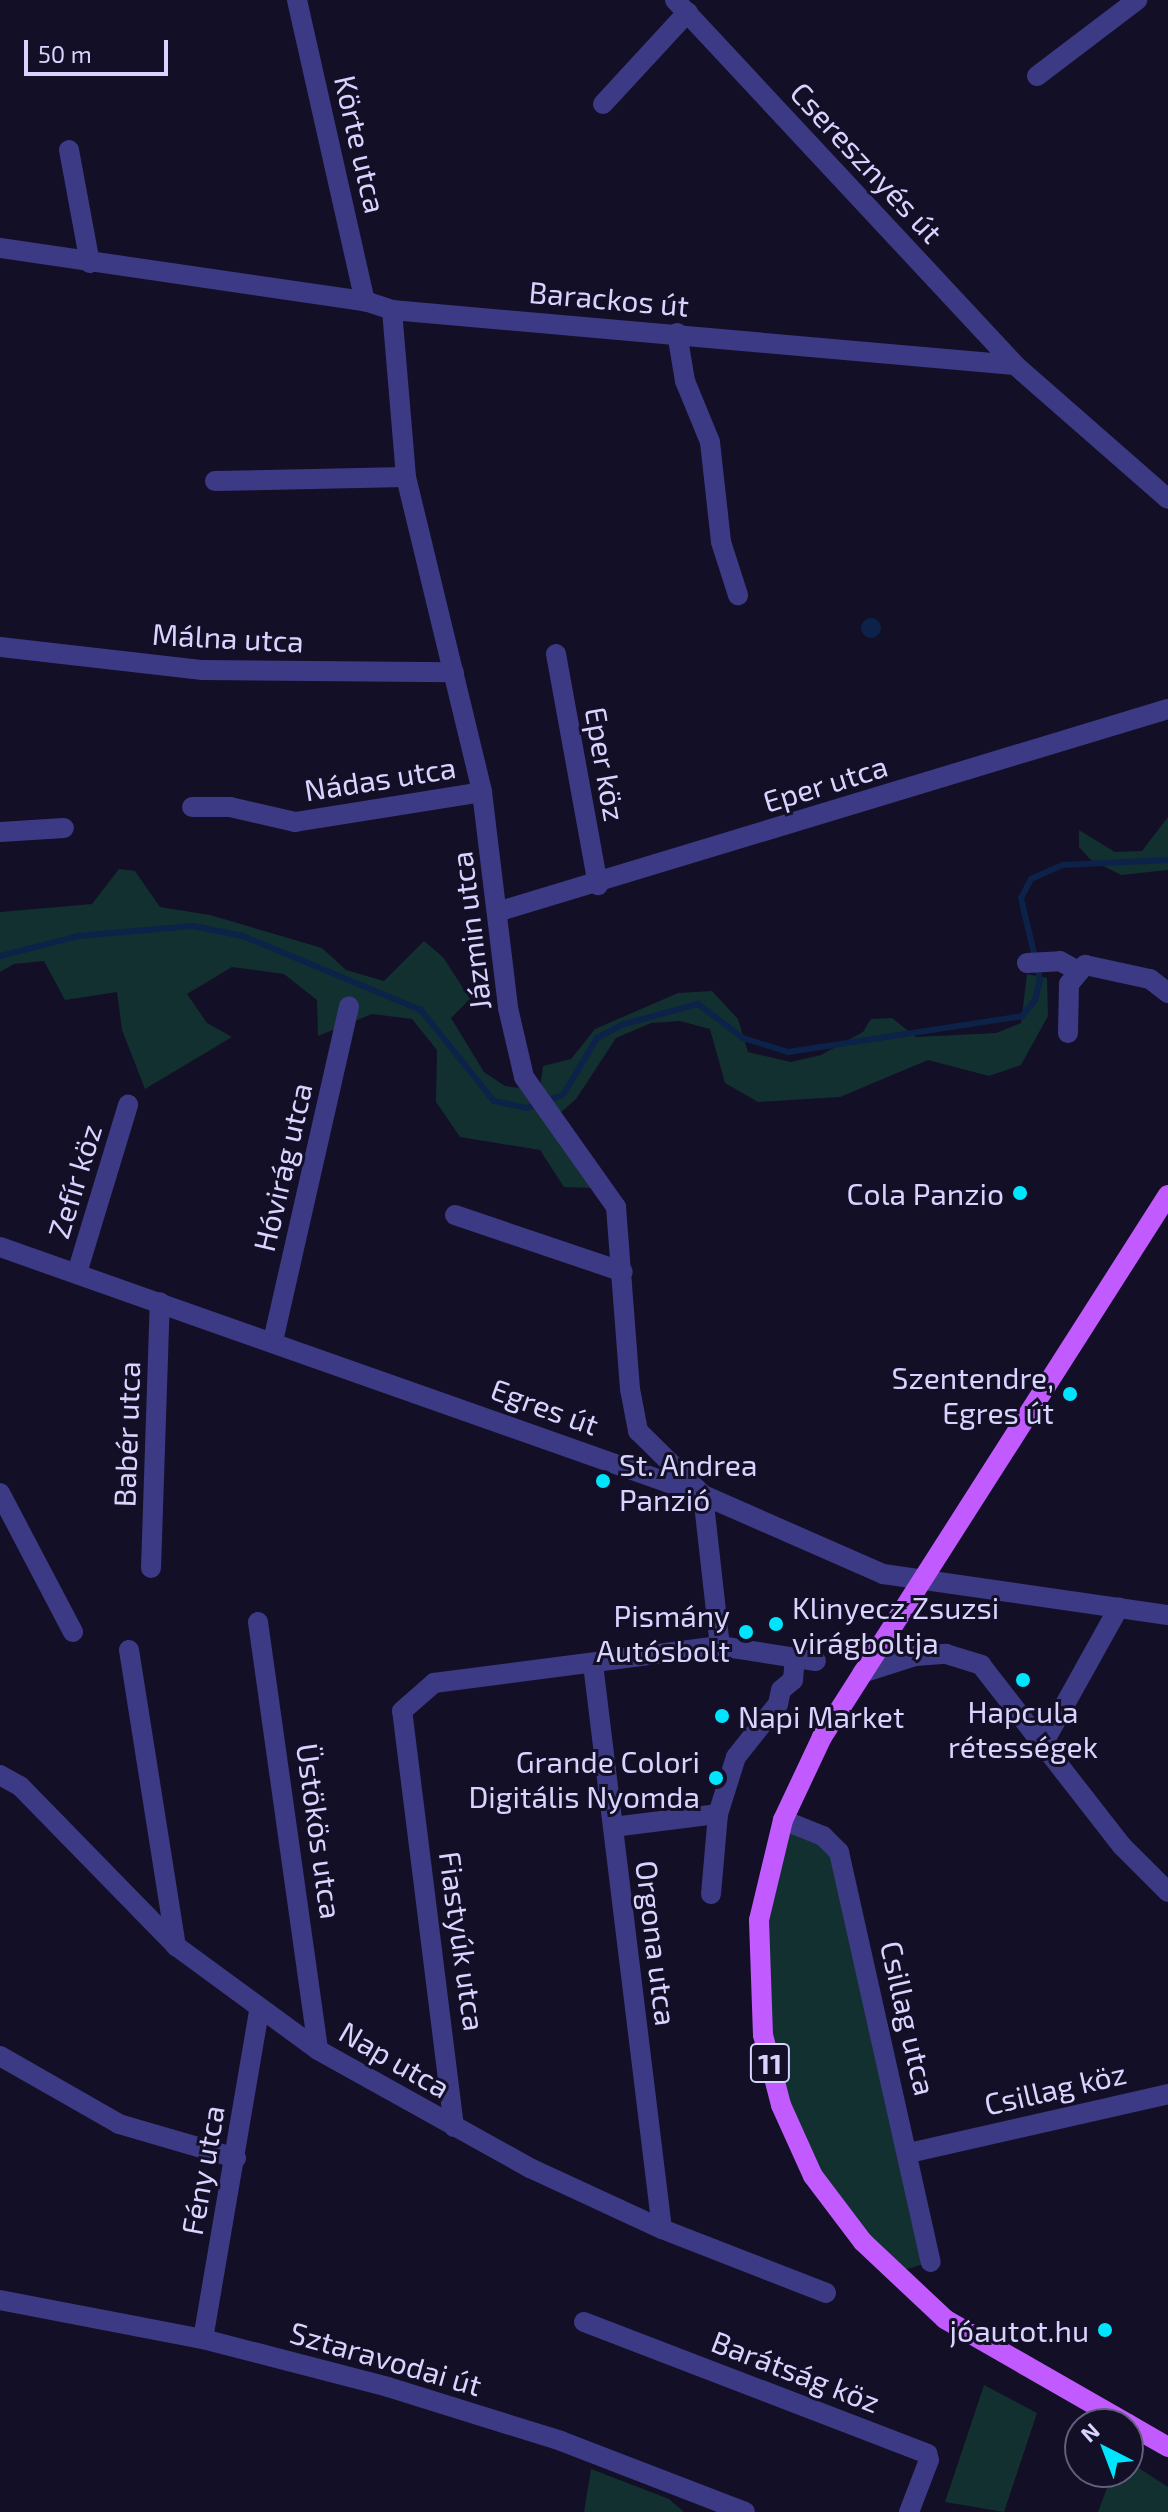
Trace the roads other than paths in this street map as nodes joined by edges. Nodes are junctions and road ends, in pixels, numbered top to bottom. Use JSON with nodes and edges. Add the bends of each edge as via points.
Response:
{"nodes":[{"id":1,"x":297,"y":0,"type":"edge"},
{"id":2,"x":1137,"y":0,"type":"edge"},
{"id":3,"x":682,"y":6,"type":"edge"},
{"id":4,"x":1037,"y":76,"type":"dead end"},
{"id":5,"x":603,"y":104,"type":"dead end"},
{"id":6,"x":69,"y":150,"type":"dead end"},
{"id":7,"x":0,"y":248,"type":"edge"},
{"id":8,"x":90,"y":263,"type":"junction"},
{"id":9,"x":365,"y":301,"type":"junction"},
{"id":10,"x":392,"y":310,"type":"junction"},
{"id":11,"x":677,"y":333,"type":"junction"},
{"id":12,"x":1015,"y":365,"type":"junction"},
{"id":13,"x":406,"y":477,"type":"junction"},
{"id":14,"x":215,"y":481,"type":"dead end"},
{"id":15,"x":1168,"y":499,"type":"edge"},
{"id":16,"x":738,"y":595,"type":"dead end"},
{"id":17,"x":0,"y":647,"type":"edge"},
{"id":18,"x":556,"y":654,"type":"dead end"},
{"id":19,"x":454,"y":672,"type":"junction"},
{"id":20,"x":1168,"y":709,"type":"edge"},
{"id":21,"x":482,"y":792,"type":"junction"},
{"id":22,"x":192,"y":807,"type":"dead end"},
{"id":23,"x":64,"y":828,"type":"dead end"},
{"id":24,"x":0,"y":832,"type":"edge"},
{"id":25,"x":598,"y":885,"type":"junction"},
{"id":26,"x":500,"y":911,"type":"junction"},
{"id":27,"x":1036,"y":961,"type":"dead end"},
{"id":28,"x":1076,"y":970,"type":"junction"},
{"id":29,"x":1168,"y":993,"type":"edge"},
{"id":30,"x":349,"y":1007,"type":"dead end"},
{"id":31,"x":1068,"y":1033,"type":"dead end"},
{"id":32,"x":128,"y":1105,"type":"dead end"},
{"id":33,"x":1168,"y":1195,"type":"edge"},
{"id":34,"x":455,"y":1215,"type":"dead end"},
{"id":35,"x":0,"y":1247,"type":"edge"},
{"id":36,"x":623,"y":1272,"type":"junction"},
{"id":37,"x":77,"y":1273,"type":"junction"},
{"id":38,"x":160,"y":1302,"type":"junction"},
{"id":39,"x":273,"y":1341,"type":"junction"},
{"id":40,"x":0,"y":1493,"type":"edge"},
{"id":41,"x":703,"y":1495,"type":"junction"},
{"id":42,"x":151,"y":1568,"type":"dead end"},
{"id":43,"x":924,"y":1577,"type":"junction"},
{"id":44,"x":1119,"y":1607,"type":"junction"},
{"id":45,"x":1168,"y":1615,"type":"edge"},
{"id":46,"x":258,"y":1622,"type":"dead end"},
{"id":47,"x":73,"y":1632,"type":"dead end"},
{"id":48,"x":720,"y":1646,"type":"junction"},
{"id":49,"x":129,"y":1650,"type":"dead end"},
{"id":50,"x":593,"y":1664,"type":"junction"},
{"id":51,"x":862,"y":1673,"type":"junction"},
{"id":52,"x":1044,"y":1742,"type":"junction"},
{"id":53,"x":0,"y":1775,"type":"edge"},
{"id":54,"x":718,"y":1814,"type":"junction"},
{"id":55,"x":783,"y":1820,"type":"junction"},
{"id":56,"x":613,"y":1827,"type":"junction"},
{"id":57,"x":1168,"y":1892,"type":"edge"},
{"id":58,"x":711,"y":1894,"type":"dead end"},
{"id":59,"x":176,"y":1946,"type":"junction"},
{"id":60,"x":259,"y":2011,"type":"junction"},
{"id":61,"x":318,"y":2050,"type":"junction"},
{"id":62,"x":0,"y":2056,"type":"edge"},
{"id":63,"x":1168,"y":2094,"type":"edge"},
{"id":64,"x":454,"y":2127,"type":"junction"},
{"id":65,"x":909,"y":2153,"type":"junction"},
{"id":66,"x":236,"y":2158,"type":"junction"},
{"id":67,"x":662,"y":2229,"type":"junction"},
{"id":68,"x":931,"y":2262,"type":"dead end"},
{"id":69,"x":826,"y":2293,"type":"dead end"},
{"id":70,"x":0,"y":2300,"type":"edge"},
{"id":71,"x":584,"y":2322,"type":"dead end"},
{"id":72,"x":203,"y":2339,"type":"junction"},
{"id":73,"x":1100,"y":2408,"type":"edge"},
{"id":74,"x":1144,"y":2433,"type":"edge"},
{"id":75,"x":1168,"y":2447,"type":"edge"},
{"id":76,"x":735,"y":2510,"type":"edge"},
{"id":77,"x":909,"y":2512,"type":"edge"}],
"edges":[{"from":1,"to":9,"type":"street","name":"Körte utca"},
{"from":2,"to":4,"type":"street"},
{"from":3,"to":5,"type":"street"},
{"from":3,"to":12,"type":"street","name":"Cseresznyés út"},
{"from":6,"to":8,"type":"street"},
{"from":7,"to":8,"type":"street","name":"Barackos út"},
{"from":8,"to":9,"type":"street","name":"Barackos út"},
{"from":9,"to":10,"type":"street","name":"Barackos út"},
{"from":10,"to":11,"type":"street","name":"Barackos út"},
{"from":10,"to":13,"type":"street","name":"Jázmin utca"},
{"from":11,"to":12,"type":"street","name":"Barackos út"},
{"from":11,"to":16,"type":"street","via":[[685,381],[710,442],[721,542]]},
{"from":12,"to":15,"type":"street"},
{"from":13,"to":14,"type":"street"},
{"from":13,"to":19,"type":"street","name":"Jázmin utca"},
{"from":17,"to":19,"type":"street","name":"Málna utca","via":[[203,670]]},
{"from":18,"to":25,"type":"street","name":"Eper köz"},
{"from":19,"to":21,"type":"street","name":"Jázmin utca"},
{"from":20,"to":25,"type":"street","name":"Eper utca"},
{"from":21,"to":22,"type":"street","name":"Nádas utca","via":[[295,822],[230,807]]},
{"from":21,"to":26,"type":"street","name":"Jázmin utca"},
{"from":23,"to":24,"type":"street"},
{"from":25,"to":26,"type":"street","name":"Eper utca"},
{"from":26,"to":36,"type":"street","name":"Jázmin utca","via":[[508,1008],[524,1077],[616,1207]]},
{"from":27,"to":28,"type":"street"},
{"from":28,"to":29,"type":"street","via":[[1085,965],[1150,979]]},
{"from":28,"to":31,"type":"street","via":[[1069,984]]},
{"from":30,"to":39,"type":"street","name":"Hóvirág utca"},
{"from":32,"to":37,"type":"street","name":"Zefír köz"},
{"from":33,"to":43,"type":"main road","number":"11"},
{"from":34,"to":36,"type":"street"},
{"from":35,"to":37,"type":"street","name":"Egres út"},
{"from":36,"to":41,"type":"street","name":"Jázmin utca","via":[[630,1389],[638,1431]]},
{"from":37,"to":38,"type":"street","name":"Egres út"},
{"from":38,"to":39,"type":"street","name":"Egres út"},
{"from":38,"to":42,"type":"street","name":"Babér utca"},
{"from":39,"to":41,"type":"street","name":"Egres út"},
{"from":40,"to":47,"type":"street"},
{"from":41,"to":43,"type":"street","name":"Egres út","via":[[883,1574]]},
{"from":41,"to":48,"type":"street"},
{"from":43,"to":44,"type":"street","name":"Egres út"},
{"from":43,"to":51,"type":"main road","number":"11"},
{"from":44,"to":45,"type":"street","name":"Egres út"},
{"from":44,"to":52,"type":"street"},
{"from":46,"to":61,"type":"street","name":"Üstökös utca"},
{"from":48,"to":50,"type":"street","name":"Fiastyúk utca"},
{"from":48,"to":54,"type":"street","name":"Fiastyúk utca","via":[[806,1660],[736,1757]]},
{"from":49,"to":59,"type":"street"},
{"from":50,"to":56,"type":"street","name":"Orgona utca"},
{"from":50,"to":64,"type":"street","name":"Fiastyúk utca","via":[[434,1683],[402,1711]]},
{"from":51,"to":52,"type":"street","via":[[915,1656],[946,1654],[981,1665]]},
{"from":51,"to":55,"type":"main road","number":"11","via":[[822,1737]]},
{"from":52,"to":57,"type":"street","via":[[1122,1846]]},
{"from":53,"to":59,"type":"street","name":"Nap utca","via":[[20,1786]]},
{"from":54,"to":56,"type":"street"},
{"from":54,"to":58,"type":"street"},
{"from":55,"to":65,"type":"street","name":"Csillag utca","via":[[823,1836],[839,1852]]},
{"from":55,"to":73,"type":"main road","number":"11","via":[[759,1920],[763,2035],[781,2105],[813,2176],[863,2242],[945,2319]]},
{"from":56,"to":67,"type":"street","name":"Orgona utca"},
{"from":59,"to":60,"type":"street","name":"Nap utca"},
{"from":60,"to":61,"type":"street","name":"Nap utca"},
{"from":60,"to":66,"type":"street","name":"Fény utca"},
{"from":61,"to":64,"type":"street","name":"Nap utca"},
{"from":62,"to":66,"type":"street","via":[[119,2124]]},
{"from":63,"to":65,"type":"street","name":"Csillag köz"},
{"from":64,"to":67,"type":"street","name":"Nap utca"},
{"from":65,"to":68,"type":"street","name":"Csillag utca"},
{"from":66,"to":72,"type":"street","name":"Fény utca"},
{"from":67,"to":69,"type":"street","name":"Nap utca"},
{"from":70,"to":72,"type":"street","name":"Sztaravodai út"},
{"from":71,"to":77,"type":"street","name":"Barátság köz","via":[[927,2454]]},
{"from":72,"to":76,"type":"street","name":"Sztaravodai út","via":[[388,2387],[561,2441]]},
{"from":74,"to":75,"type":"main road","number":"11"}]}
